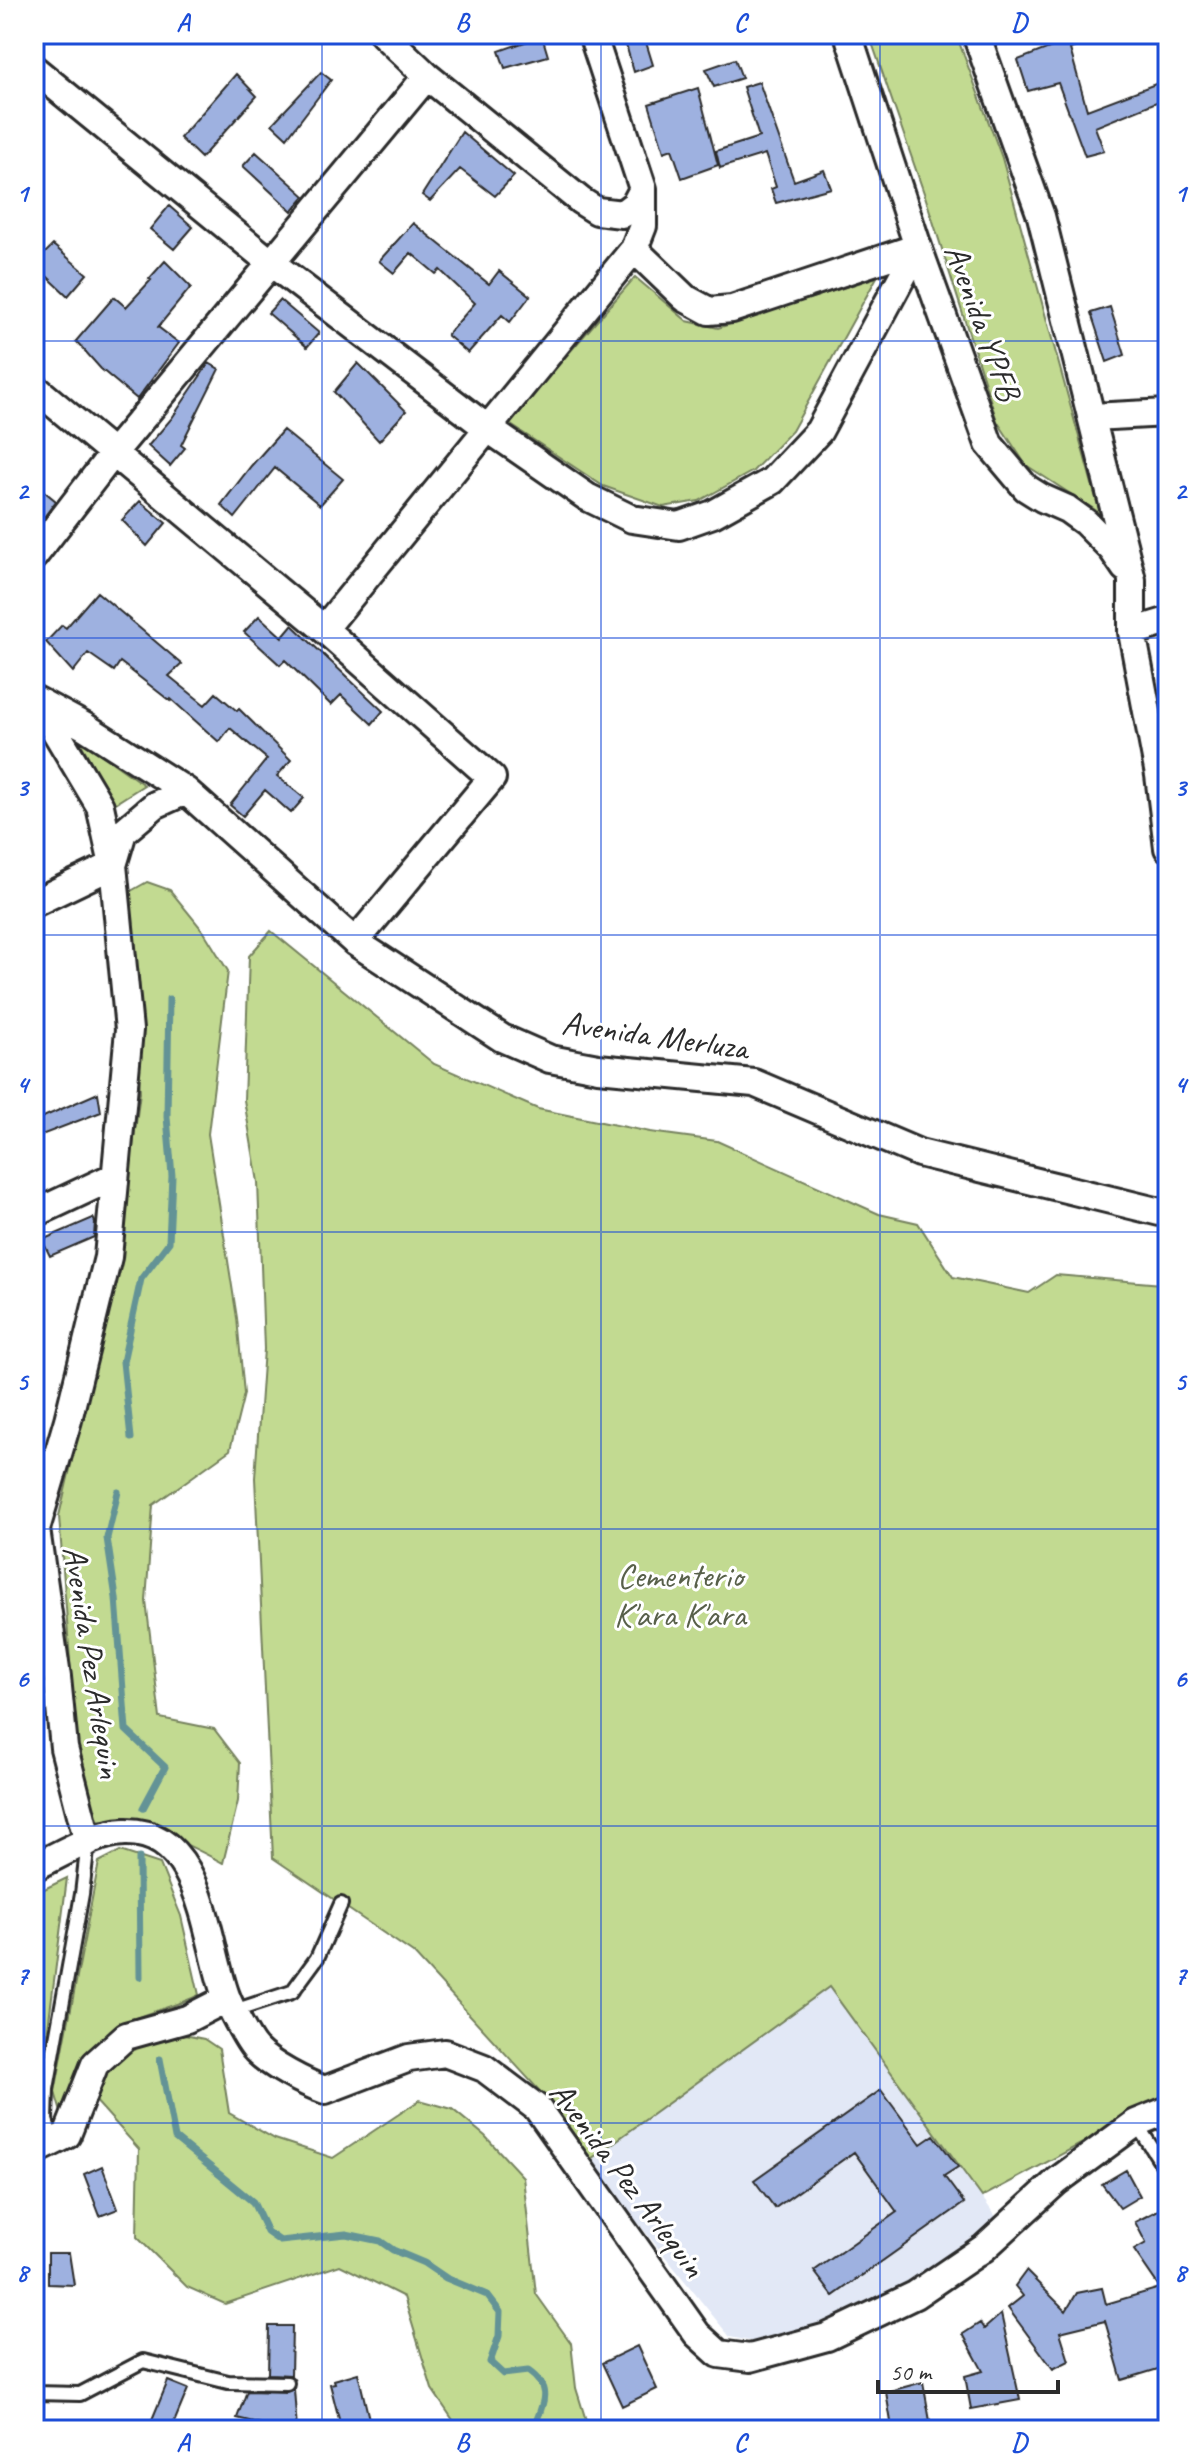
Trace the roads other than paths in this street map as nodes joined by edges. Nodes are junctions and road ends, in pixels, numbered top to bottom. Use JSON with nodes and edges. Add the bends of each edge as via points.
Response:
{"nodes":[{"id":1,"x":383,"y":34,"type":"edge"},
{"id":2,"x":592,"y":34,"type":"edge"},
{"id":3,"x":848,"y":34,"type":"edge"},
{"id":4,"x":976,"y":34,"type":"edge"},
{"id":5,"x":34,"y":69,"type":"edge"},
{"id":6,"x":427,"y":76,"type":"junction"},
{"id":7,"x":639,"y":196,"type":"junction"},
{"id":8,"x":918,"y":247,"type":"junction"},
{"id":9,"x":634,"y":249,"type":"junction"},
{"id":10,"x":270,"y":262,"type":"junction"},
{"id":11,"x":34,"y":387,"type":"edge"},
{"id":12,"x":1168,"y":413,"type":"edge"},
{"id":13,"x":1092,"y":417,"type":"junction"},
{"id":14,"x":487,"y":428,"type":"junction"},
{"id":15,"x":114,"y":452,"type":"junction"},
{"id":16,"x":34,"y":556,"type":"edge"},
{"id":17,"x":1132,"y":580,"type":"junction"},
{"id":18,"x":1168,"y":621,"type":"edge"},
{"id":19,"x":324,"y":629,"type":"junction"},
{"id":20,"x":1132,"y":632,"type":"junction"},
{"id":21,"x":36,"y":700,"type":"edge"},
{"id":22,"x":186,"y":791,"type":"junction"},
{"id":23,"x":1168,"y":848,"type":"edge"},
{"id":24,"x":113,"y":865,"type":"junction"},
{"id":25,"x":34,"y":903,"type":"edge"},
{"id":26,"x":355,"y":942,"type":"junction"},
{"id":27,"x":115,"y":1176,"type":"junction"},
{"id":28,"x":34,"y":1214,"type":"edge"},
{"id":29,"x":1168,"y":1214,"type":"edge"},
{"id":30,"x":35,"y":1530,"type":"edge"},
{"id":31,"x":88,"y":1842,"type":"junction"},
{"id":32,"x":34,"y":1867,"type":"edge"},
{"id":33,"x":341,"y":1904,"type":"dead end"},
{"id":34,"x":230,"y":2005,"type":"junction"},
{"id":35,"x":1168,"y":2110,"type":"edge"},
{"id":36,"x":1136,"y":2123,"type":"junction"},
{"id":37,"x":42,"y":2147,"type":"edge"},
{"id":38,"x":1168,"y":2173,"type":"edge"},
{"id":39,"x":34,"y":2177,"type":"edge"},
{"id":40,"x":287,"y":2383,"type":"dead end"},
{"id":41,"x":34,"y":2393,"type":"edge"}],
"edges":[{"from":1,"to":6,"type":"street"},
{"from":2,"to":7,"type":"street"},
{"from":3,"to":8,"type":"street","name":"Avenida YPFB"},
{"from":4,"to":13,"type":"street","via":[[1041,216]]},
{"from":5,"to":10,"type":"street"},
{"from":6,"to":7,"type":"street","via":[[597,211],[622,214]]},
{"from":6,"to":10,"type":"street"},
{"from":7,"to":9,"type":"street","via":[[643,226]]},
{"from":8,"to":9,"type":"street","via":[[732,309],[709,311],[685,298]]},
{"from":8,"to":14,"type":"street","via":[[819,431],[772,481],[713,514],[679,526],[632,519],[587,497]]},
{"from":8,"to":17,"type":"street","name":"Avenida YPFB","via":[[989,444],[1026,488],[1067,509],[1099,535]]},
{"from":9,"to":14,"type":"street"},
{"from":10,"to":14,"type":"street"},
{"from":10,"to":15,"type":"street"},
{"from":11,"to":15,"type":"street"},
{"from":12,"to":13,"type":"street"},
{"from":13,"to":17,"type":"street"},
{"from":14,"to":19,"type":"street"},
{"from":15,"to":16,"type":"street"},
{"from":15,"to":19,"type":"street"},
{"from":17,"to":20,"type":"street"},
{"from":18,"to":20,"type":"street"},
{"from":19,"to":26,"type":"street","via":[[492,778]]},
{"from":20,"to":23,"type":"street"},
{"from":21,"to":22,"type":"street","name":"Avenida Merluza"},
{"from":21,"to":24,"type":"street","name":"Avenida Pez Arlequin","via":[[100,806]]},
{"from":22,"to":24,"type":"street","name":"Avenida Pez Arlequin","via":[[155,805],[123,832]]},
{"from":22,"to":26,"type":"street","name":"Avenida Merluza"},
{"from":24,"to":25,"type":"street"},
{"from":24,"to":27,"type":"street","name":"Avenida Pez Arlequin","via":[[129,1030]]},
{"from":26,"to":29,"type":"street","name":"Avenida Merluza","via":[[502,1038],[550,1059],[754,1083],[919,1153]]},
{"from":27,"to":28,"type":"street"},
{"from":27,"to":30,"type":"street","name":"Avenida Pez Arlequin","via":[[108,1257]]},
{"from":30,"to":31,"type":"street","name":"Avenida Pez Arlequin","via":[[64,1748]]},
{"from":31,"to":32,"type":"street"},
{"from":31,"to":34,"type":"street","name":"Avenida Pez Arlequin","via":[[138,1832],[173,1849],[195,1887]]},
{"from":31,"to":37,"type":"lane"},
{"from":33,"to":34,"type":"lane","via":[[317,1958],[292,1992]]},
{"from":34,"to":36,"type":"street","name":"Avenida Pez Arlequin","via":[[256,2050],[325,2090],[409,2058],[445,2053],[484,2068],[537,2108],[697,2334],[719,2354],[750,2358],[827,2337],[915,2295],[984,2248],[1057,2181]]},
{"from":34,"to":37,"type":"street","via":[[126,2036],[95,2064],[67,2135]]},
{"from":35,"to":36,"type":"street","name":"Avenida Pez Arlequin"},
{"from":36,"to":38,"type":"lane"},
{"from":37,"to":39,"type":"lane"},
{"from":40,"to":41,"type":"lane","via":[[228,2382],[143,2361],[80,2394]]}]}
